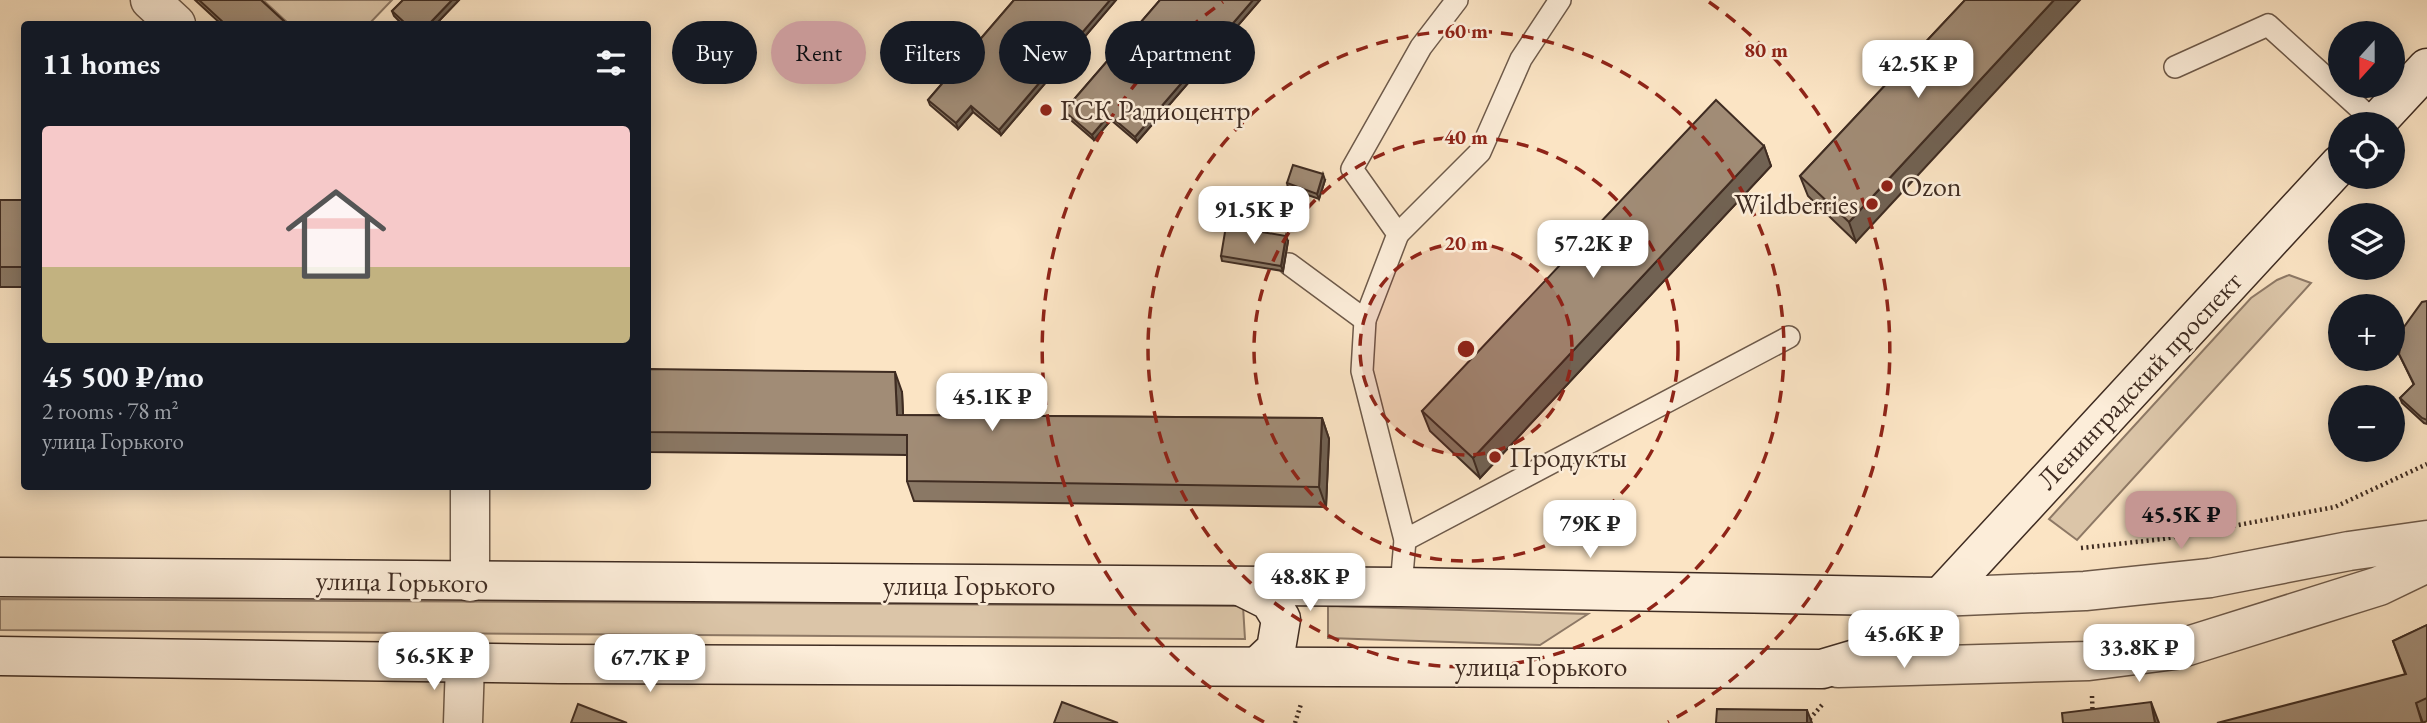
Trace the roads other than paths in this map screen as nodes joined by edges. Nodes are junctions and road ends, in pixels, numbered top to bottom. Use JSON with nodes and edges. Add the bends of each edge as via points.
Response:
{"nodes":[{"id":1,"x":150,"y":0,"type":"edge"},
{"id":2,"x":1457,"y":0,"type":"edge"},
{"id":3,"x":1560,"y":0,"type":"edge"},
{"id":4,"x":173,"y":21,"type":"edge"},
{"id":5,"x":2175,"y":66,"type":"dead end"},
{"id":6,"x":2427,"y":68,"type":"edge"},
{"id":7,"x":2362,"y":112,"type":"edge"},
{"id":8,"x":2386,"y":112,"type":"edge"},
{"id":9,"x":2328,"y":177,"type":"edge"},
{"id":10,"x":1398,"y":234,"type":"junction"},
{"id":11,"x":1289,"y":264,"type":"dead end"},
{"id":12,"x":1365,"y":320,"type":"junction"},
{"id":13,"x":1789,"y":337,"type":"dead end"},
{"id":14,"x":470,"y":490,"type":"edge"},
{"id":15,"x":1405,"y":540,"type":"junction"},
{"id":16,"x":2427,"y":540,"type":"edge"},
{"id":17,"x":2427,"y":564,"type":"edge"},
{"id":18,"x":0,"y":577,"type":"edge"},
{"id":19,"x":470,"y":582,"type":"junction"},
{"id":20,"x":1242,"y":587,"type":"junction"},
{"id":21,"x":1401,"y":587,"type":"junction"},
{"id":22,"x":1938,"y":597,"type":"junction"},
{"id":23,"x":0,"y":656,"type":"edge"},
{"id":24,"x":465,"y":663,"type":"junction"},
{"id":25,"x":1258,"y":666,"type":"junction"},
{"id":26,"x":1822,"y":669,"type":"junction"},
{"id":27,"x":463,"y":723,"type":"edge"}],
"edges":[{"from":1,"to":4,"type":"main road"},
{"from":2,"to":10,"type":"lane","via":[[1421,47],[1353,169]]},
{"from":3,"to":10,"type":"lane","via":[[1521,59],[1480,152]]},
{"from":5,"to":7,"type":"lane","via":[[2267,25]]},
{"from":6,"to":8,"type":"main road"},
{"from":9,"to":22,"type":"main road","name":"Ленинградский проспект"},
{"from":10,"to":12,"type":"lane"},
{"from":11,"to":12,"type":"lane"},
{"from":12,"to":15,"type":"lane","via":[[1362,372]]},
{"from":13,"to":15,"type":"lane"},
{"from":14,"to":19,"type":"main road"},
{"from":15,"to":21,"type":"lane"},
{"from":16,"to":22,"type":"main road","name":"улица Горького","via":[[2210,578],[2085,591]]},
{"from":17,"to":26,"type":"main road","name":"улица Горького","via":[[2379,586],[2175,650],[2089,661]]},
{"from":18,"to":19,"type":"main road","name":"улица Горького"},
{"from":19,"to":20,"type":"main road","name":"улица Горького"},
{"from":20,"to":21,"type":"main road","name":"улица Горького"},
{"from":20,"to":25,"type":"main road","via":[[1270,601],[1281,619],[1276,649]]},
{"from":21,"to":22,"type":"main road","name":"улица Горького"},
{"from":22,"to":26,"type":"main road","name":"улица Горького","via":[[1909,631],[1876,653]]},
{"from":23,"to":24,"type":"main road","name":"улица Горького"},
{"from":24,"to":25,"type":"main road","name":"улица Горького"},
{"from":24,"to":27,"type":"main road"},
{"from":25,"to":26,"type":"main road","name":"улица Горького"}]}
